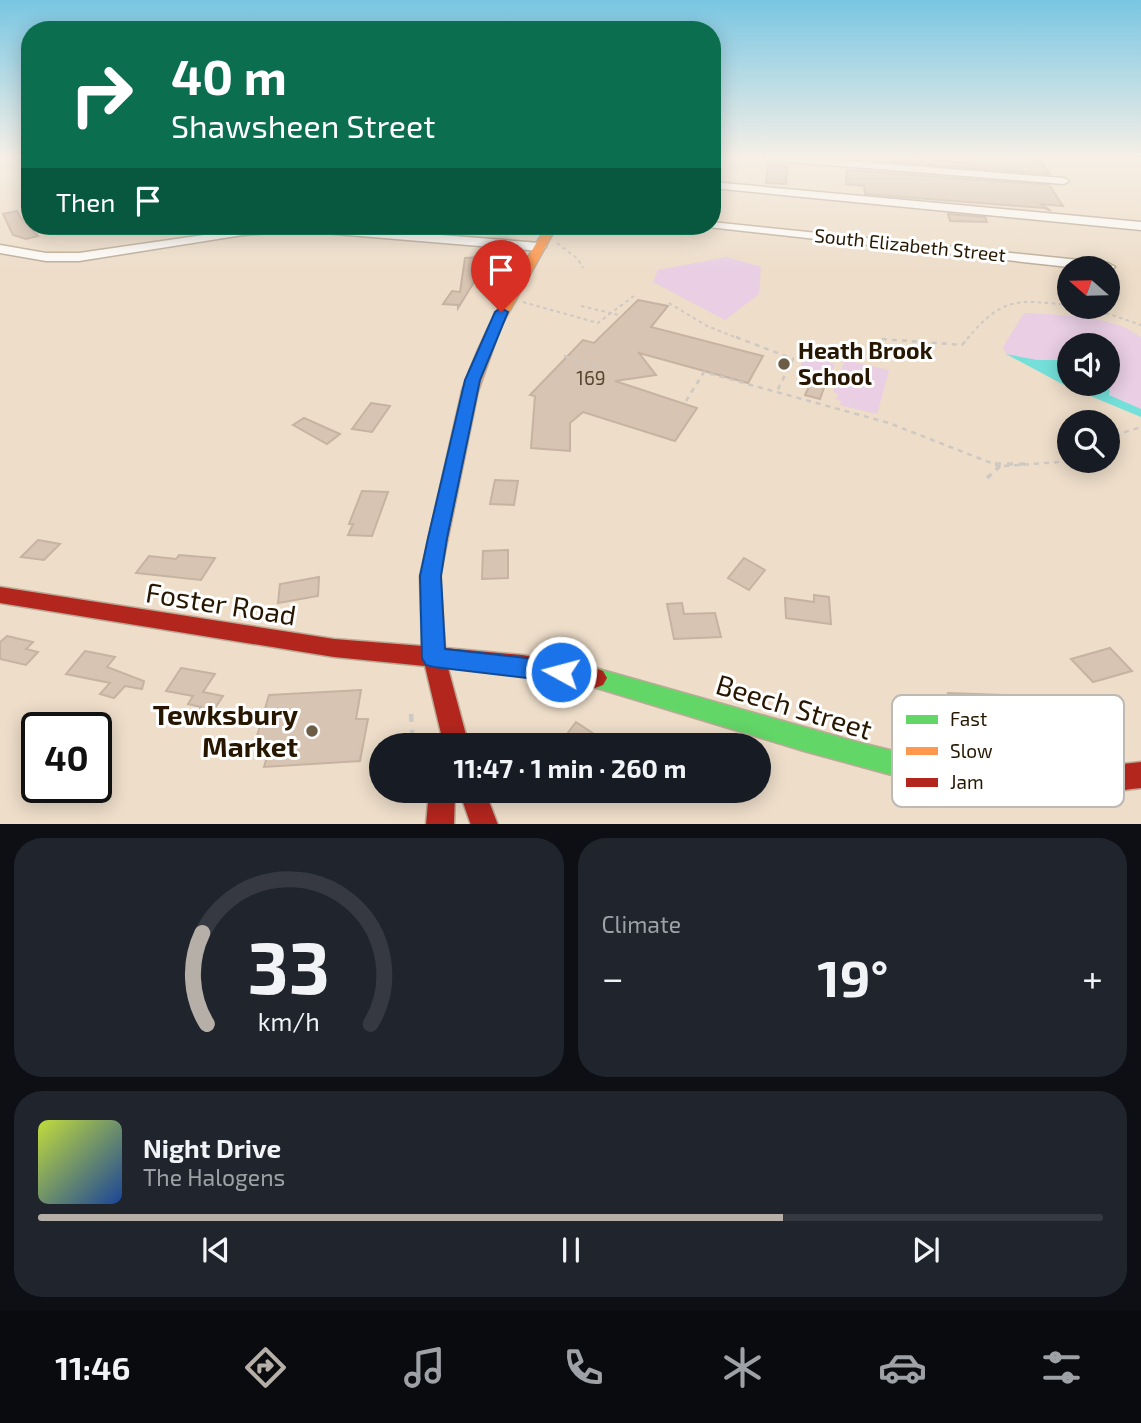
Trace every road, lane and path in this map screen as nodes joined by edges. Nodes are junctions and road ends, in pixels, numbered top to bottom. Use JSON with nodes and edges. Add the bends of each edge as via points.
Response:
{"nodes":[{"id":1,"x":821,"y":195,"type":"edge"},
{"id":2,"x":721,"y":226,"type":"edge"},
{"id":3,"x":1141,"y":226,"type":"edge"},
{"id":4,"x":218,"y":235,"type":"edge"},
{"id":5,"x":496,"y":235,"type":"edge"},
{"id":6,"x":545,"y":237,"type":"edge"},
{"id":7,"x":0,"y":249,"type":"edge"},
{"id":8,"x":1057,"y":262,"type":"edge"},
{"id":9,"x":583,"y":268,"type":"dead end"},
{"id":10,"x":634,"y":296,"type":"dead end"},
{"id":11,"x":518,"y":301,"type":"dead end"},
{"id":12,"x":670,"y":303,"type":"dead end"},
{"id":13,"x":1057,"y":304,"type":"edge"},
{"id":14,"x":581,"y":306,"type":"dead end"},
{"id":15,"x":611,"y":313,"type":"junction"},
{"id":16,"x":622,"y":316,"type":"dead end"},
{"id":17,"x":1120,"y":318,"type":"edge"},
{"id":18,"x":1141,"y":325,"type":"edge"},
{"id":19,"x":882,"y":339,"type":"dead end"},
{"id":20,"x":564,"y":356,"type":"dead end"},
{"id":21,"x":596,"y":366,"type":"dead end"},
{"id":22,"x":777,"y":391,"type":"junction"},
{"id":23,"x":685,"y":401,"type":"dead end"},
{"id":24,"x":1141,"y":427,"type":"edge"},
{"id":25,"x":1120,"y":435,"type":"edge"},
{"id":26,"x":1057,"y":462,"type":"edge"},
{"id":27,"x":1000,"y":466,"type":"junction"},
{"id":28,"x":987,"y":478,"type":"dead end"},
{"id":29,"x":0,"y":595,"type":"edge"},
{"id":30,"x":434,"y":658,"type":"junction"},
{"id":31,"x":411,"y":715,"type":"dead end"},
{"id":32,"x":448,"y":720,"type":"junction"},
{"id":33,"x":412,"y":733,"type":"edge"},
{"id":34,"x":447,"y":733,"type":"edge"},
{"id":35,"x":452,"y":733,"type":"edge"},
{"id":36,"x":892,"y":761,"type":"edge"},
{"id":37,"x":441,"y":803,"type":"edge"},
{"id":38,"x":477,"y":803,"type":"edge"},
{"id":39,"x":440,"y":824,"type":"edge"},
{"id":40,"x":485,"y":824,"type":"edge"}],
"edges":[{"from":1,"to":3,"type":"street"},
{"from":2,"to":8,"type":"street","name":"South Elizabeth Street"},
{"from":4,"to":7,"type":"street","via":[[79,257]]},
{"from":5,"to":6,"type":"street"},
{"from":6,"to":9,"type":"path","via":[[578,259]]},
{"from":6,"to":30,"type":"street","via":[[504,305],[482,353],[464,413],[430,576]]},
{"from":10,"to":15,"type":"path"},
{"from":11,"to":15,"type":"path","via":[[598,323]]},
{"from":12,"to":22,"type":"path","via":[[707,326],[793,359]]},
{"from":13,"to":19,"type":"path","via":[[1017,300],[986,316],[962,345]]},
{"from":14,"to":15,"type":"path"},
{"from":15,"to":16,"type":"path"},
{"from":17,"to":18,"type":"path"},
{"from":20,"to":21,"type":"path"},
{"from":22,"to":23,"type":"path","via":[[704,372]]},
{"from":22,"to":27,"type":"path","via":[[890,423]]},
{"from":24,"to":25,"type":"path"},
{"from":26,"to":27,"type":"path"},
{"from":27,"to":28,"type":"path"},
{"from":29,"to":30,"type":"street","name":"Foster Road","via":[[301,643]]},
{"from":30,"to":32,"type":"street"},
{"from":30,"to":36,"type":"street","name":"Beech Street","via":[[592,677],[677,698],[835,749]]},
{"from":31,"to":33,"type":"path"},
{"from":32,"to":34,"type":"street"},
{"from":32,"to":35,"type":"street"},
{"from":37,"to":39,"type":"street"},
{"from":38,"to":40,"type":"street"}]}
